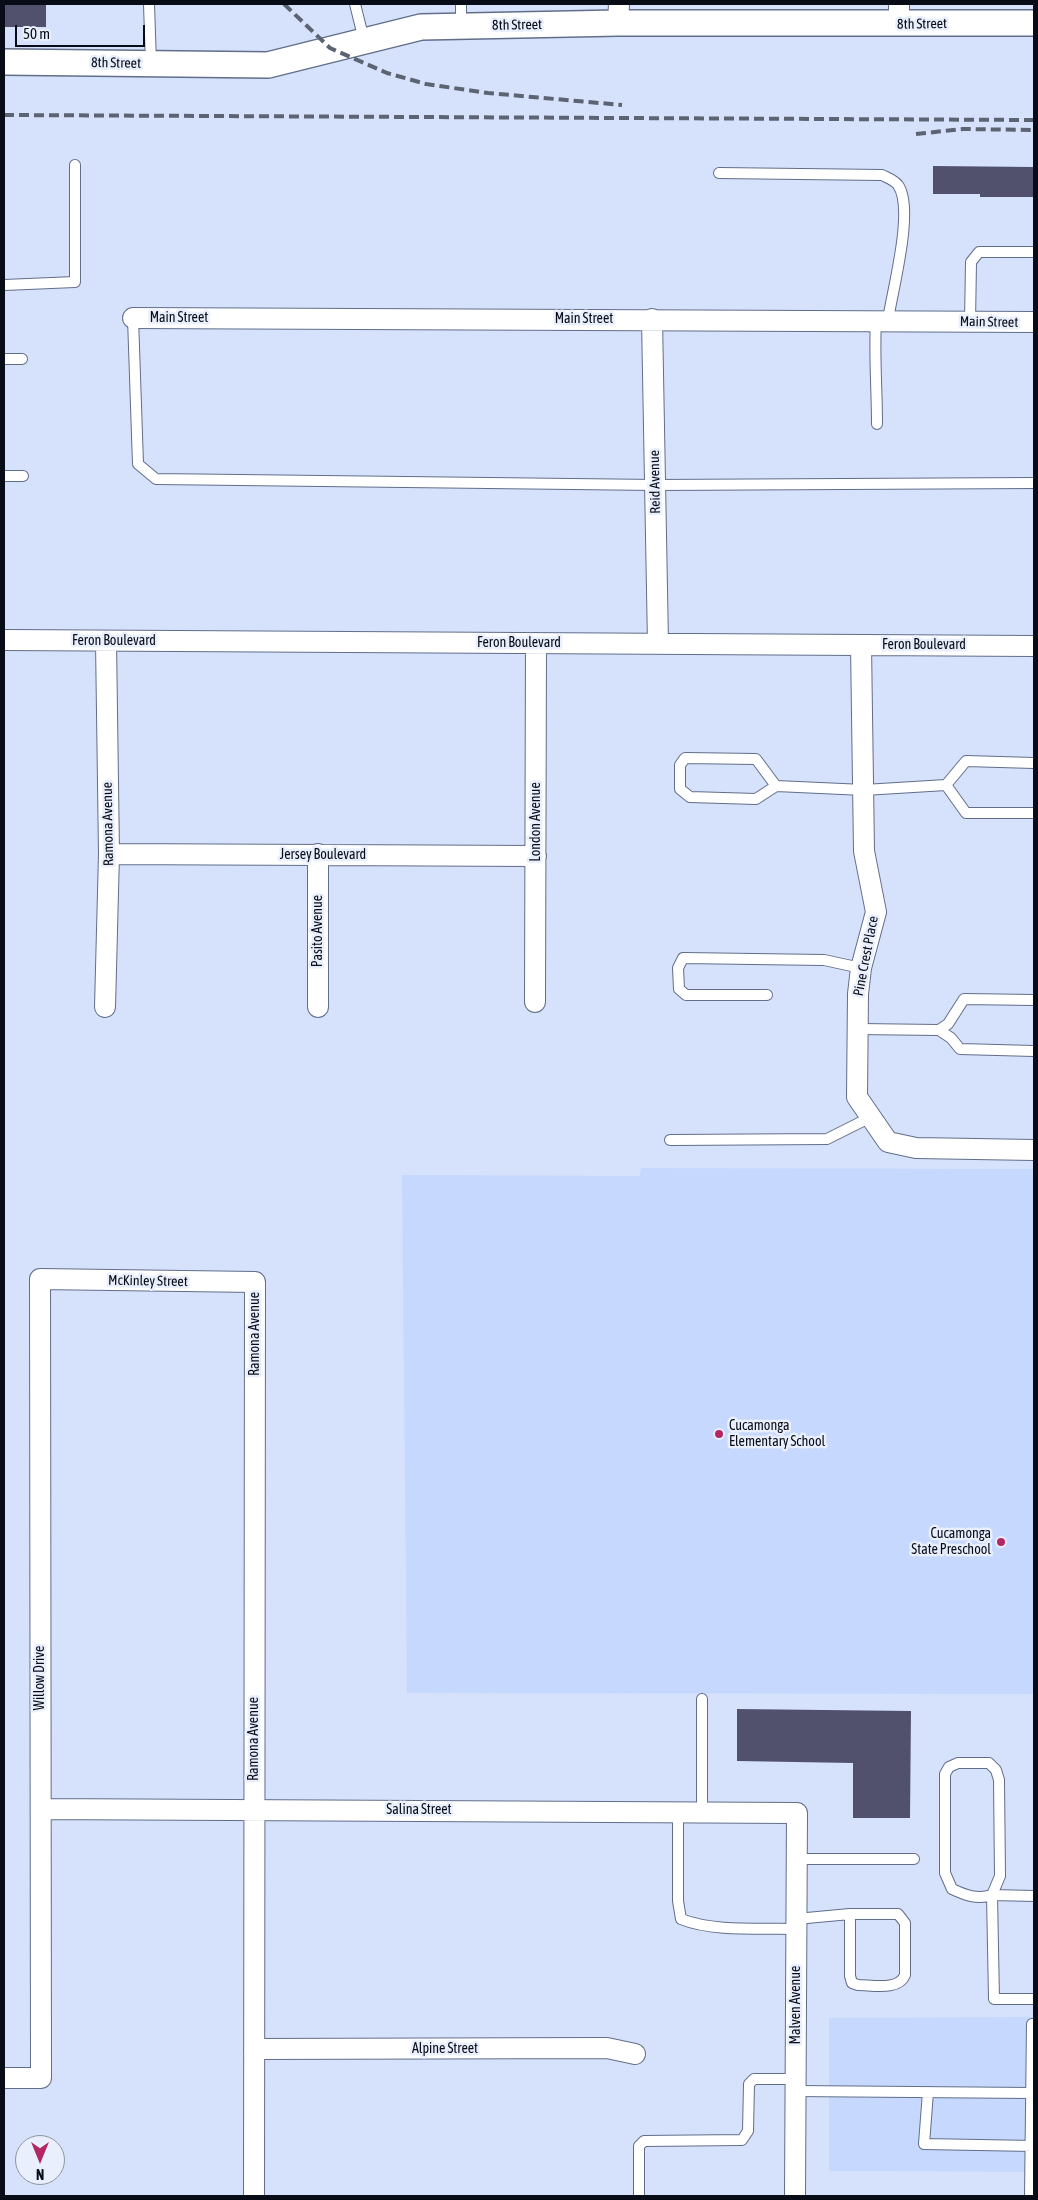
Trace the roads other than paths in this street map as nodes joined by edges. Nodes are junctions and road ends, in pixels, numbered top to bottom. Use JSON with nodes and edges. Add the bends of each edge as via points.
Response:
{"nodes":[{"id":1,"x":148,"y":4,"type":"edge"},
{"id":2,"x":355,"y":4,"type":"edge"},
{"id":3,"x":618,"y":14,"type":"edge"},
{"id":4,"x":899,"y":14,"type":"edge"},
{"id":5,"x":461,"y":15,"type":"edge"},
{"id":6,"x":1034,"y":23,"type":"edge"},
{"id":7,"x":364,"y":40,"type":"junction"},
{"id":8,"x":4,"y":62,"type":"edge"},
{"id":9,"x":151,"y":64,"type":"junction"},
{"id":10,"x":76,"y":165,"type":"dead end"},
{"id":11,"x":719,"y":173,"type":"dead end"},
{"id":12,"x":1034,"y":252,"type":"edge"},
{"id":13,"x":4,"y":285,"type":"edge"},
{"id":14,"x":133,"y":318,"type":"joint"},
{"id":15,"x":652,"y":319,"type":"junction"},
{"id":16,"x":882,"y":320,"type":"junction"},
{"id":17,"x":970,"y":322,"type":"junction"},
{"id":18,"x":1034,"y":322,"type":"edge"},
{"id":19,"x":4,"y":359,"type":"edge"},
{"id":20,"x":22,"y":359,"type":"dead end"},
{"id":21,"x":876,"y":424,"type":"dead end"},
{"id":22,"x":4,"y":476,"type":"edge"},
{"id":23,"x":23,"y":476,"type":"dead end"},
{"id":24,"x":1034,"y":483,"type":"edge"},
{"id":25,"x":655,"y":484,"type":"junction"},
{"id":26,"x":4,"y":640,"type":"edge"},
{"id":27,"x":106,"y":641,"type":"junction"},
{"id":28,"x":536,"y":643,"type":"junction"},
{"id":29,"x":658,"y":644,"type":"junction"},
{"id":30,"x":862,"y":645,"type":"junction"},
{"id":31,"x":1034,"y":646,"type":"edge"},
{"id":32,"x":1034,"y":763,"type":"edge"},
{"id":33,"x":946,"y":785,"type":"junction"},
{"id":34,"x":776,"y":786,"type":"junction"},
{"id":35,"x":864,"y":790,"type":"junction"},
{"id":36,"x":1034,"y":813,"type":"edge"},
{"id":37,"x":109,"y":854,"type":"junction"},
{"id":38,"x":318,"y":854,"type":"junction"},
{"id":39,"x":536,"y":856,"type":"junction"},
{"id":40,"x":861,"y":968,"type":"junction"},
{"id":41,"x":767,"y":996,"type":"dead end"},
{"id":42,"x":1034,"y":1000,"type":"edge"},
{"id":43,"x":536,"y":1002,"type":"dead end"},
{"id":44,"x":105,"y":1007,"type":"dead end"},
{"id":45,"x":318,"y":1007,"type":"dead end"},
{"id":46,"x":858,"y":1029,"type":"junction"},
{"id":47,"x":939,"y":1030,"type":"junction"},
{"id":48,"x":1034,"y":1051,"type":"edge"},
{"id":49,"x":871,"y":1117,"type":"junction"},
{"id":50,"x":670,"y":1140,"type":"dead end"},
{"id":51,"x":1034,"y":1150,"type":"edge"},
{"id":52,"x":40,"y":1279,"type":"joint"},
{"id":53,"x":255,"y":1282,"type":"joint"},
{"id":54,"x":702,"y":1699,"type":"dead end"},
{"id":55,"x":40,"y":1809,"type":"junction"},
{"id":56,"x":254,"y":1810,"type":"junction"},
{"id":57,"x":678,"y":1812,"type":"junction"},
{"id":58,"x":702,"y":1812,"type":"junction"},
{"id":59,"x":797,"y":1813,"type":"joint"},
{"id":60,"x":914,"y":1859,"type":"dead end"},
{"id":61,"x":796,"y":1860,"type":"junction"},
{"id":62,"x":992,"y":1895,"type":"junction"},
{"id":63,"x":1034,"y":1896,"type":"edge"},
{"id":64,"x":850,"y":1914,"type":"junction"},
{"id":65,"x":796,"y":1924,"type":"junction"},
{"id":66,"x":1034,"y":1999,"type":"edge"},
{"id":67,"x":1034,"y":2024,"type":"edge"},
{"id":68,"x":254,"y":2049,"type":"junction"},
{"id":69,"x":635,"y":2054,"type":"dead end"},
{"id":70,"x":4,"y":2078,"type":"edge"},
{"id":71,"x":795,"y":2085,"type":"junction"},
{"id":72,"x":928,"y":2092,"type":"junction"},
{"id":73,"x":1031,"y":2093,"type":"junction"},
{"id":74,"x":1033,"y":2146,"type":"edge"},
{"id":75,"x":254,"y":2196,"type":"edge"},
{"id":76,"x":639,"y":2196,"type":"edge"},
{"id":77,"x":795,"y":2196,"type":"edge"},
{"id":78,"x":1030,"y":2196,"type":"edge"}],
"edges":[{"from":1,"to":9,"type":"lane"},
{"from":2,"to":7,"type":"lane"},
{"from":3,"to":4,"type":"street","name":"8th Street"},
{"from":3,"to":5,"type":"street","name":"8th Street"},
{"from":4,"to":6,"type":"street","name":"8th Street"},
{"from":5,"to":7,"type":"street","name":"8th Street"},
{"from":7,"to":9,"type":"street","name":"8th Street","via":[[268,65]]},
{"from":8,"to":9,"type":"street","name":"8th Street"},
{"from":10,"to":13,"type":"lane","via":[[74,282]]},
{"from":11,"to":16,"type":"lane","via":[[882,175],[892,180],[902,194],[902,252]]},
{"from":12,"to":17,"type":"lane","via":[[979,252],[971,262]]},
{"from":14,"to":15,"type":"street","name":"Main Street"},
{"from":14,"to":25,"type":"lane","via":[[138,464],[156,479]]},
{"from":15,"to":16,"type":"street","name":"Main Street"},
{"from":15,"to":25,"type":"street","name":"Reid Avenue"},
{"from":16,"to":17,"type":"street","name":"Main Street"},
{"from":16,"to":21,"type":"lane","via":[[874,354]]},
{"from":17,"to":18,"type":"street","name":"Main Street"},
{"from":19,"to":20,"type":"lane"},
{"from":22,"to":23,"type":"lane"},
{"from":24,"to":25,"type":"lane"},
{"from":25,"to":29,"type":"street","name":"Reid Avenue"},
{"from":26,"to":27,"type":"street","name":"Feron Boulevard"},
{"from":27,"to":28,"type":"street","name":"Feron Boulevard"},
{"from":27,"to":37,"type":"street","name":"Ramona Avenue"},
{"from":28,"to":29,"type":"street","name":"Feron Boulevard"},
{"from":28,"to":39,"type":"street","name":"London Avenue"},
{"from":29,"to":30,"type":"street","name":"Feron Boulevard"},
{"from":30,"to":31,"type":"street","name":"Feron Boulevard"},
{"from":30,"to":35,"type":"street","name":"Pine Crest Place"},
{"from":32,"to":33,"type":"lane","via":[[966,761]]},
{"from":33,"to":35,"type":"lane"},
{"from":33,"to":36,"type":"lane","via":[[966,813]]},
{"from":34,"to":34,"type":"lane","via":[[756,799],[690,796],[680,789],[680,765],[685,758],[756,758]]},
{"from":34,"to":35,"type":"lane"},
{"from":35,"to":40,"type":"street","name":"Pine Crest Place","via":[[864,851],[876,912]]},
{"from":37,"to":38,"type":"street","name":"Jersey Boulevard"},
{"from":37,"to":44,"type":"street","name":"Ramona Avenue"},
{"from":38,"to":39,"type":"street","name":"Jersey Boulevard"},
{"from":38,"to":45,"type":"street","name":"Pasito Avenue"},
{"from":39,"to":43,"type":"street","name":"London Avenue"},
{"from":40,"to":41,"type":"lane","via":[[824,960],[683,958],[678,968],[679,989],[686,995]]},
{"from":40,"to":46,"type":"street","name":"Pine Crest Place"},
{"from":42,"to":47,"type":"lane","via":[[964,1000],[948,1024]]},
{"from":46,"to":47,"type":"lane"},
{"from":46,"to":49,"type":"street","name":"Pine Crest Place","via":[[857,1097]]},
{"from":47,"to":48,"type":"lane","via":[[960,1049]]},
{"from":49,"to":50,"type":"lane","via":[[827,1139]]},
{"from":49,"to":51,"type":"street","name":"Pine Crest Place","via":[[888,1142],[916,1148]]},
{"from":52,"to":53,"type":"street","name":"McKinley Street"},
{"from":52,"to":55,"type":"street","name":"Willow Drive"},
{"from":53,"to":56,"type":"street","name":"Ramona Avenue"},
{"from":54,"to":58,"type":"lane"},
{"from":55,"to":56,"type":"street","name":"Salina Street"},
{"from":55,"to":70,"type":"street","name":"Willow Drive","via":[[42,2078]]},
{"from":56,"to":57,"type":"street","name":"Salina Street"},
{"from":56,"to":68,"type":"street","name":"Ramona Avenue"},
{"from":57,"to":58,"type":"street","name":"Salina Street"},
{"from":57,"to":65,"type":"lane","via":[[681,1919],[692,1924],[716,1926]]},
{"from":58,"to":59,"type":"street","name":"Salina Street"},
{"from":59,"to":61,"type":"street","name":"Malven Avenue"},
{"from":60,"to":61,"type":"lane"},
{"from":61,"to":65,"type":"street","name":"Malven Avenue"},
{"from":62,"to":62,"type":"lane","via":[[1000,1876],[999,1780],[989,1763],[958,1763],[949,1767],[945,1774],[945,1873],[952,1888],[967,1896]]},
{"from":62,"to":63,"type":"lane"},
{"from":62,"to":66,"type":"lane","via":[[994,1999]]},
{"from":64,"to":64,"type":"lane","via":[[898,1914],[903,1918],[903,1981],[897,1985],[858,1985],[852,1982]]},
{"from":64,"to":65,"type":"lane"},
{"from":65,"to":71,"type":"street","name":"Malven Avenue"},
{"from":67,"to":73,"type":"lane"},
{"from":68,"to":69,"type":"street","name":"Alpine Street","via":[[607,2048]]},
{"from":68,"to":75,"type":"street","name":"Ramona Avenue"},
{"from":71,"to":72,"type":"lane"},
{"from":71,"to":76,"type":"lane","via":[[754,2079],[749,2084],[748,2131],[742,2140],[644,2141],[639,2146]]},
{"from":71,"to":77,"type":"street","name":"Malven Avenue"},
{"from":72,"to":73,"type":"lane"},
{"from":72,"to":74,"type":"lane","via":[[924,2144]]},
{"from":73,"to":74,"type":"lane"},
{"from":74,"to":78,"type":"lane"}]}
